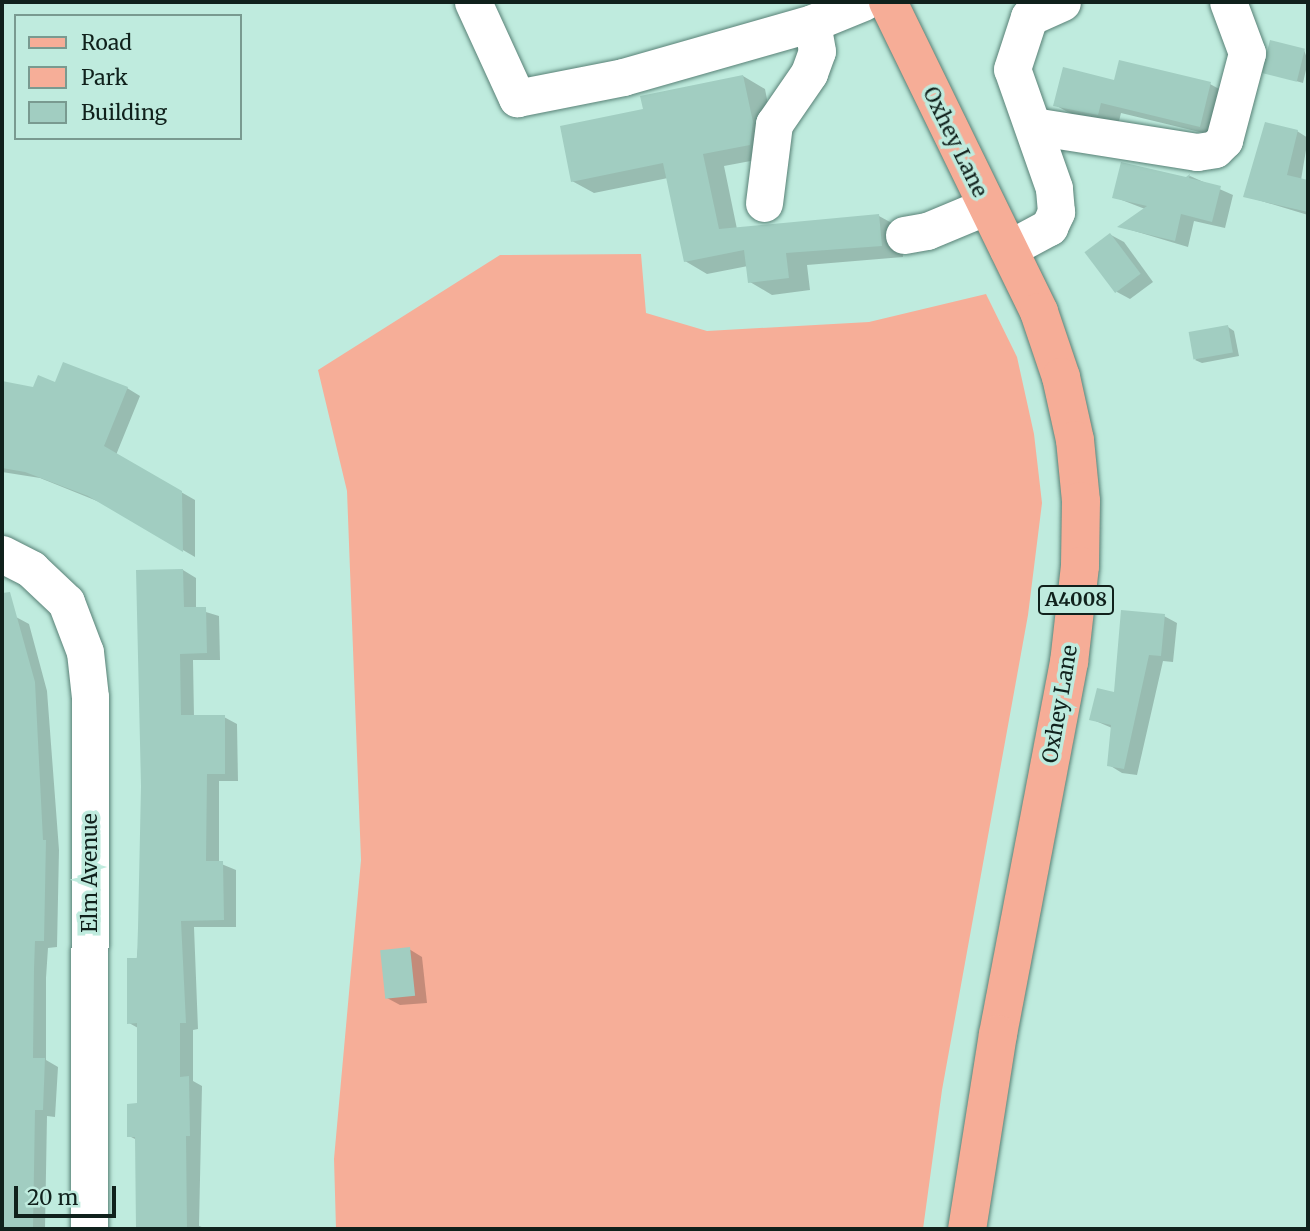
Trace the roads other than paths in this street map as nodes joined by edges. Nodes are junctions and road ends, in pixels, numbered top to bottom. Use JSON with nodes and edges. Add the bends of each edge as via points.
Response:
{"nodes":[{"id":1,"x":473,"y":2,"type":"edge"},
{"id":2,"x":863,"y":2,"type":"edge"},
{"id":3,"x":888,"y":2,"type":"edge"},
{"id":4,"x":1062,"y":2,"type":"edge"},
{"id":5,"x":1228,"y":2,"type":"edge"},
{"id":6,"x":811,"y":23,"type":"junction"},
{"id":7,"x":1033,"y":126,"type":"junction"},
{"id":8,"x":764,"y":203,"type":"dead end"},
{"id":9,"x":987,"y":206,"type":"junction"},
{"id":10,"x":904,"y":235,"type":"dead end"},
{"id":11,"x":1008,"y":249,"type":"junction"},
{"id":12,"x":2,"y":554,"type":"edge"},
{"id":13,"x":89,"y":1229,"type":"edge"},
{"id":14,"x":967,"y":1229,"type":"edge"}],
"edges":[{"from":1,"to":6,"type":"street","via":[[517,98],[623,76]]},
{"from":2,"to":6,"type":"street"},
{"from":3,"to":9,"type":"main road","name":"Oxhey Lane","number":"A4008"},
{"from":4,"to":7,"type":"street","via":[[1029,18],[1012,69]]},
{"from":5,"to":7,"type":"street","via":[[1247,53],[1224,140],[1215,149],[1197,152]]},
{"from":6,"to":8,"type":"street","via":[[817,51],[809,72],[774,124]]},
{"from":7,"to":11,"type":"street","via":[[1054,188],[1056,212],[1049,227]]},
{"from":9,"to":10,"type":"street"},
{"from":9,"to":11,"type":"main road","name":"Oxhey Lane","number":"A4008"},
{"from":11,"to":14,"type":"main road","name":"Oxhey Lane","number":"A4008","via":[[1039,312],[1066,402],[1081,501],[1080,566],[1069,662],[998,1034]]},
{"from":12,"to":13,"type":"street","name":"Elm Avenue","via":[[31,569],[66,602],[85,652],[90,697]]}]}
